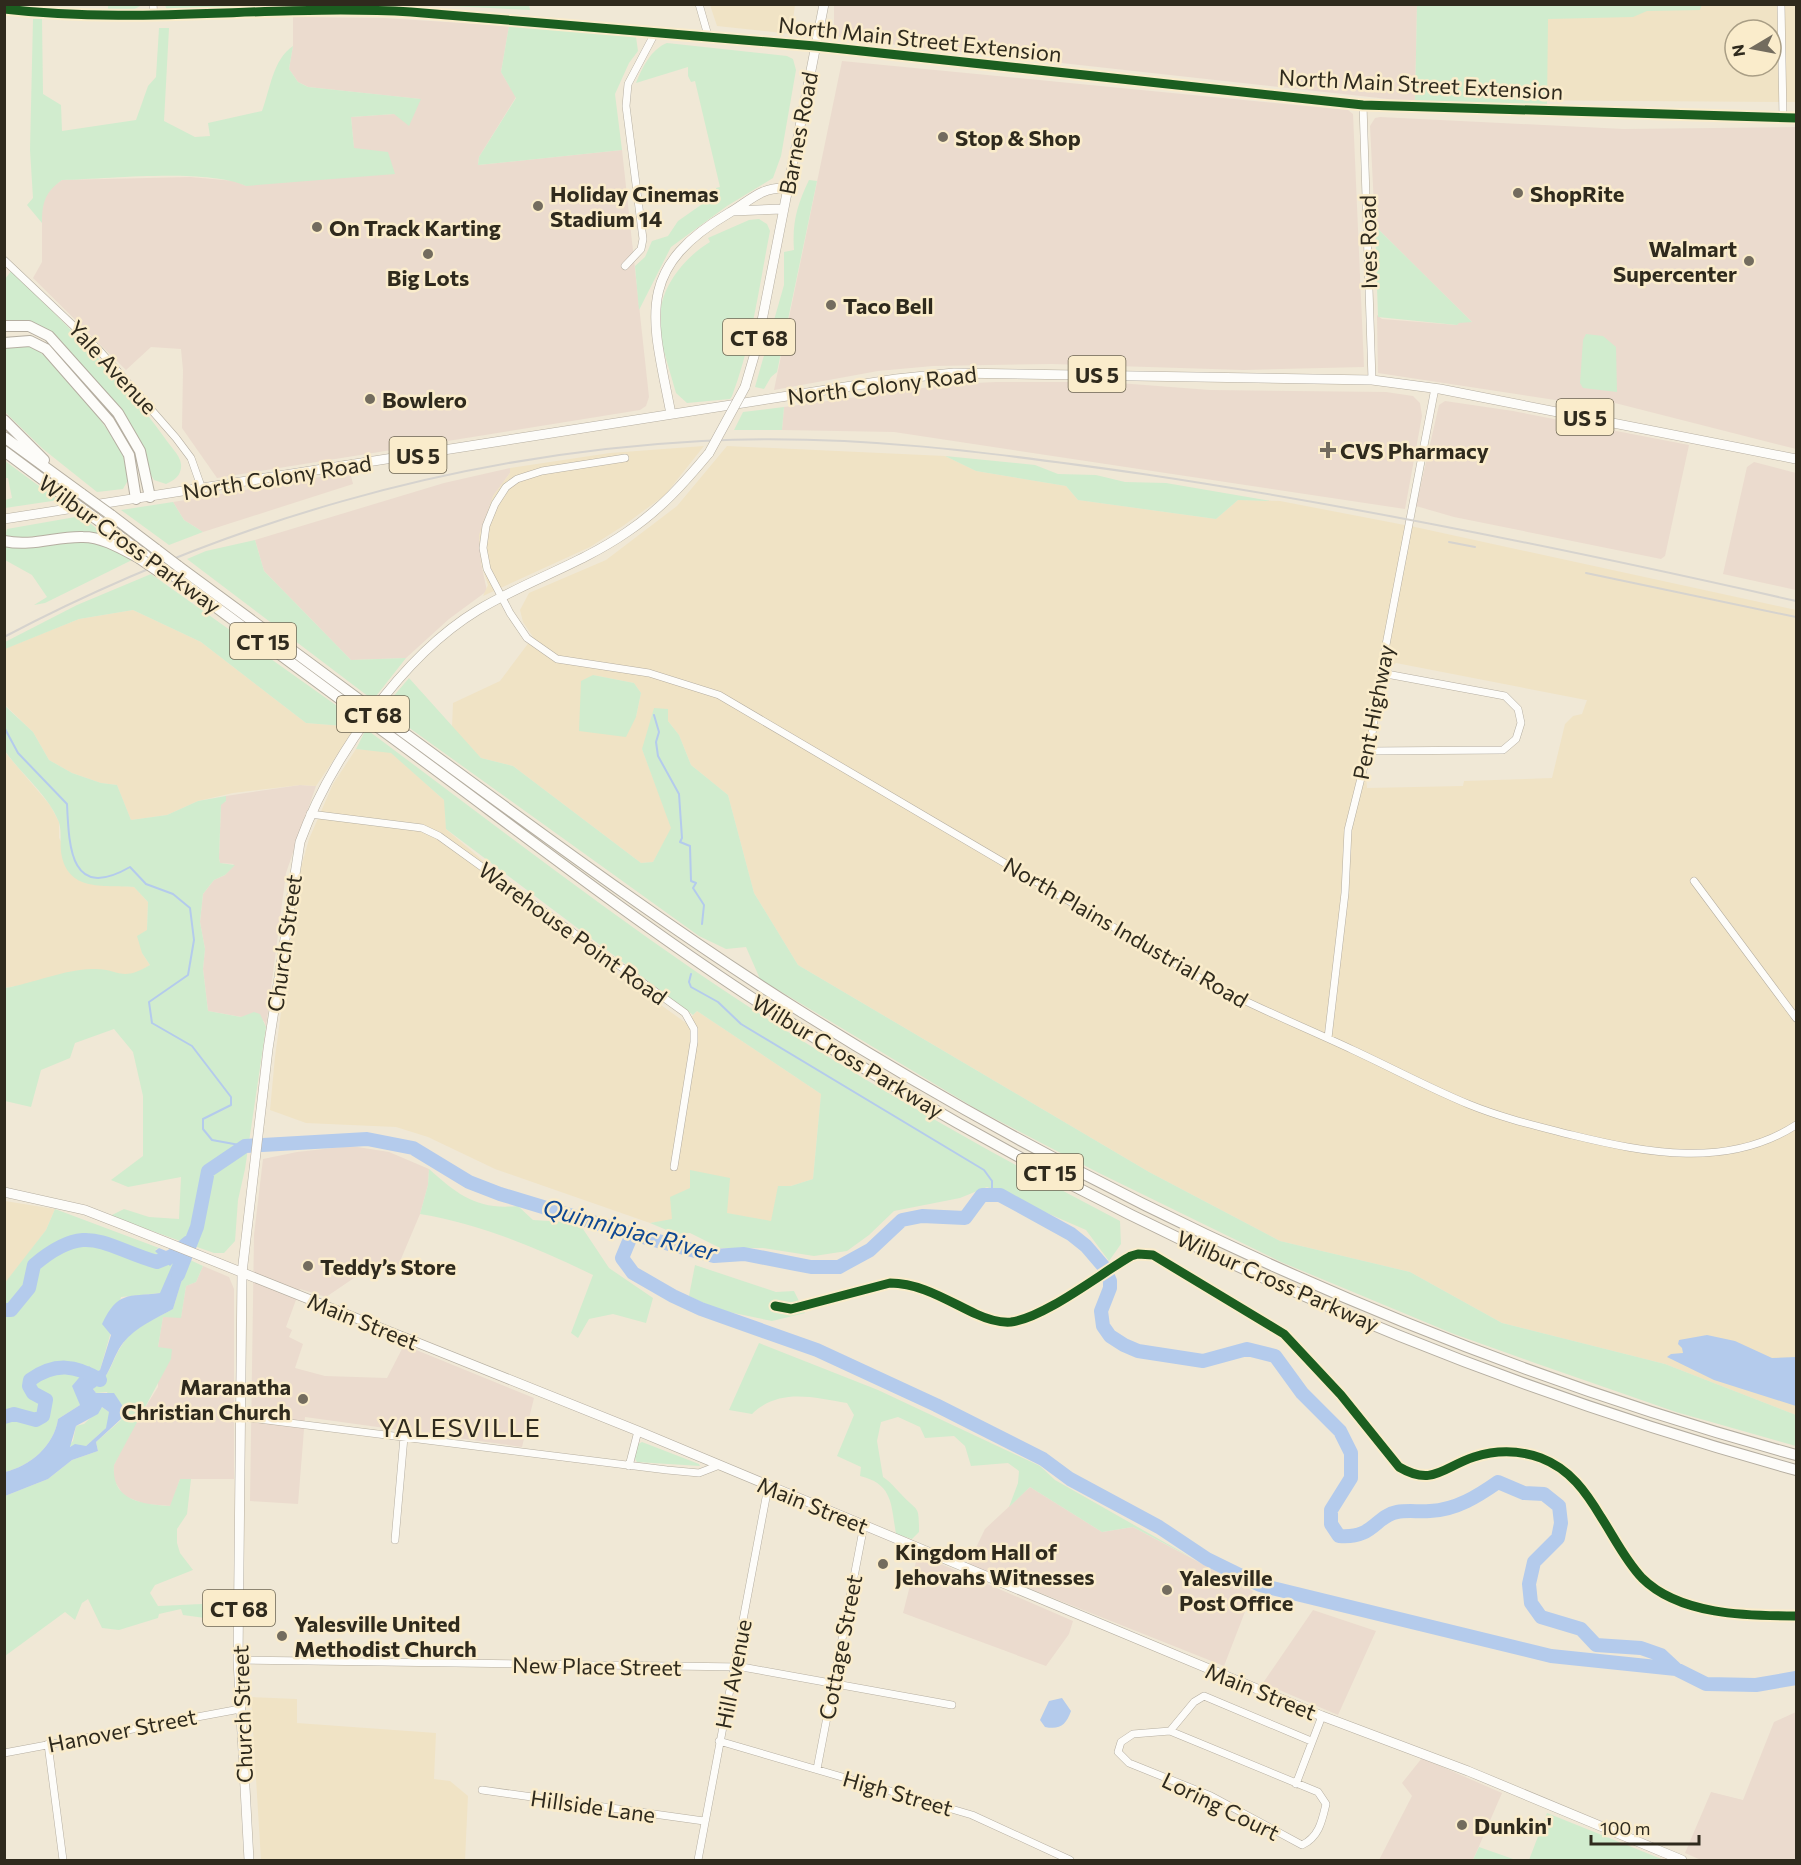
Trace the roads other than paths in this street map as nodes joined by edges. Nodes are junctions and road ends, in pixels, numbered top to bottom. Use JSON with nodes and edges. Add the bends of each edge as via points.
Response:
{"nodes":[{"id":1,"x":153,"y":4,"type":"edge"},
{"id":2,"x":699,"y":4,"type":"edge"},
{"id":3,"x":824,"y":4,"type":"edge"},
{"id":4,"x":1781,"y":4,"type":"edge"},
{"id":5,"x":4,"y":9,"type":"edge"},
{"id":6,"x":154,"y":17,"type":"junction"},
{"id":7,"x":655,"y":33,"type":"junction"},
{"id":8,"x":709,"y":39,"type":"junction"},
{"id":9,"x":815,"y":46,"type":"junction"},
{"id":10,"x":1363,"y":105,"type":"junction"},
{"id":11,"x":1783,"y":118,"type":"junction"},
{"id":12,"x":1797,"y":118,"type":"edge"},
{"id":13,"x":786,"y":188,"type":"junction"},
{"id":14,"x":782,"y":209,"type":"junction"},
{"id":15,"x":732,"y":211,"type":"junction"},
{"id":16,"x":780,"y":227,"type":"joint"},
{"id":17,"x":4,"y":260,"type":"edge"},
{"id":18,"x":625,"y":266,"type":"dead end"},
{"id":19,"x":4,"y":326,"type":"edge"},
{"id":20,"x":4,"y":343,"type":"edge"},
{"id":21,"x":1372,"y":380,"type":"junction"},
{"id":22,"x":1436,"y":388,"type":"junction"},
{"id":23,"x":671,"y":414,"type":"junction"},
{"id":24,"x":4,"y":420,"type":"edge"},
{"id":25,"x":4,"y":437,"type":"edge"},
{"id":26,"x":4,"y":451,"type":"edge"},
{"id":27,"x":625,"y":458,"type":"dead end"},
{"id":28,"x":1797,"y":459,"type":"edge"},
{"id":29,"x":69,"y":485,"type":"junction"},
{"id":30,"x":202,"y":489,"type":"junction"},
{"id":31,"x":150,"y":497,"type":"junction"},
{"id":32,"x":136,"y":499,"type":"junction"},
{"id":33,"x":4,"y":519,"type":"edge"},
{"id":34,"x":4,"y":541,"type":"edge"},
{"id":35,"x":143,"y":557,"type":"junction"},
{"id":36,"x":501,"y":597,"type":"junction"},
{"id":37,"x":1381,"y":673,"type":"junction"},
{"id":38,"x":362,"y":708,"type":"junction"},
{"id":39,"x":382,"y":723,"type":"junction"},
{"id":40,"x":1368,"y":751,"type":"junction"},
{"id":41,"x":310,"y":814,"type":"junction"},
{"id":42,"x":1694,"y":881,"type":"dead end"},
{"id":43,"x":1797,"y":1018,"type":"edge"},
{"id":44,"x":1328,"y":1038,"type":"junction"},
{"id":45,"x":1797,"y":1125,"type":"edge"},
{"id":46,"x":674,"y":1167,"type":"dead end"},
{"id":47,"x":4,"y":1192,"type":"edge"},
{"id":48,"x":242,"y":1273,"type":"junction"},
{"id":49,"x":242,"y":1417,"type":"junction"},
{"id":50,"x":638,"y":1431,"type":"junction"},
{"id":51,"x":404,"y":1437,"type":"junction"},
{"id":52,"x":1797,"y":1455,"type":"edge"},
{"id":53,"x":629,"y":1466,"type":"junction"},
{"id":54,"x":717,"y":1466,"type":"junction"},
{"id":55,"x":1797,"y":1470,"type":"edge"},
{"id":56,"x":768,"y":1487,"type":"junction"},
{"id":57,"x":864,"y":1526,"type":"junction"},
{"id":58,"x":395,"y":1540,"type":"dead end"},
{"id":59,"x":238,"y":1660,"type":"junction"},
{"id":60,"x":734,"y":1667,"type":"junction"},
{"id":61,"x":834,"y":1686,"type":"junction"},
{"id":62,"x":952,"y":1705,"type":"dead end"},
{"id":63,"x":240,"y":1709,"type":"junction"},
{"id":64,"x":1322,"y":1716,"type":"junction"},
{"id":65,"x":1170,"y":1731,"type":"junction"},
{"id":66,"x":719,"y":1741,"type":"junction"},
{"id":67,"x":1311,"y":1741,"type":"junction"},
{"id":68,"x":48,"y":1744,"type":"junction"},
{"id":69,"x":4,"y":1753,"type":"edge"},
{"id":70,"x":817,"y":1769,"type":"junction"},
{"id":71,"x":1296,"y":1784,"type":"junction"},
{"id":72,"x":482,"y":1790,"type":"dead end"},
{"id":73,"x":704,"y":1821,"type":"junction"},
{"id":74,"x":63,"y":1860,"type":"edge"},
{"id":75,"x":249,"y":1860,"type":"edge"},
{"id":76,"x":699,"y":1860,"type":"edge"},
{"id":77,"x":1070,"y":1860,"type":"edge"},
{"id":78,"x":1682,"y":1860,"type":"edge"}],
"edges":[{"from":1,"to":6,"type":"street"},
{"from":2,"to":8,"type":"street"},
{"from":3,"to":9,"type":"main road","name":"Barnes Road","number":"CT 68"},
{"from":4,"to":11,"type":"street"},
{"from":5,"to":6,"type":"street","name":"North Main Street Extension","via":[[53,15]]},
{"from":6,"to":7,"type":"street","name":"North Main Street Extension","via":[[370,9]]},
{"from":7,"to":8,"type":"street","name":"North Main Street Extension"},
{"from":7,"to":18,"type":"street","via":[[628,84],[626,106],[643,232],[641,249]]},
{"from":8,"to":9,"type":"street","name":"North Main Street Extension"},
{"from":9,"to":10,"type":"street","name":"North Main Street Extension"},
{"from":9,"to":13,"type":"main road","name":"Barnes Road","number":"CT 68"},
{"from":10,"to":11,"type":"street","name":"North Main Street Extension"},
{"from":10,"to":21,"type":"street","name":"Ives Road"},
{"from":11,"to":12,"type":"street","name":"North Main Street Extension"},
{"from":13,"to":14,"type":"main road","name":"Barnes Road","number":"CT 68"},
{"from":13,"to":15,"type":"main road","via":[[761,191]]},
{"from":14,"to":15,"type":"main road"},
{"from":14,"to":16,"type":"main road","name":"Barnes Road","number":"CT 68"},
{"from":15,"to":23,"type":"main road","via":[[687,243],[658,289],[654,326]]},
{"from":16,"to":36,"type":"main road","name":"Church Street","number":"CT 68","bridge":true,"via":[[745,387],[710,453],[678,491],[628,532]]},
{"from":17,"to":30,"type":"street","name":"Yale Avenue","via":[[99,350],[176,438],[191,458]]},
{"from":19,"to":31,"type":"highway","via":[[29,326],[49,336],[118,413],[140,451]]},
{"from":20,"to":32,"type":"highway","via":[[30,341],[46,349],[109,421],[129,455]]},
{"from":21,"to":22,"type":"main road","name":"North Colony Road","number":"US 5"},
{"from":21,"to":23,"type":"main road","name":"North Colony Road","number":"US 5","via":[[954,373]]},
{"from":22,"to":28,"type":"main road","name":"North Colony Road","number":"US 5"},
{"from":22,"to":37,"type":"street","name":"Pent Highway"},
{"from":23,"to":30,"type":"main road","name":"North Colony Road","number":"US 5"},
{"from":24,"to":29,"type":"highway"},
{"from":25,"to":29,"type":"highway","name":"Wilbur Cross Parkway","number":"CT 15"},
{"from":26,"to":35,"type":"highway","name":"Wilbur Cross Parkway","bridge":true},
{"from":27,"to":36,"type":"street","name":"North Plains Industrial Road","via":[[524,476],[501,493],[484,532],[485,562]]},
{"from":29,"to":38,"type":"highway","name":"Wilbur Cross Parkway","number":"CT 15","bridge":true},
{"from":30,"to":31,"type":"main road","name":"North Colony Road","number":"US 5"},
{"from":31,"to":32,"type":"main road","name":"North Colony Road","number":"US 5"},
{"from":32,"to":33,"type":"main road","name":"North Colony Road","number":"US 5"},
{"from":34,"to":35,"type":"highway","via":[[36,544],[83,537],[102,540]]},
{"from":35,"to":38,"type":"highway","name":"Wilbur Cross Parkway","number":"CT 15","bridge":true},
{"from":36,"to":41,"type":"main road","name":"Church Street","number":"CT 68","via":[[438,639],[405,674],[346,753]]},
{"from":36,"to":44,"type":"street","name":"North Plains Industrial Road","via":[[527,638],[557,659],[649,673],[717,694],[1197,976]]},
{"from":37,"to":40,"type":"street","name":"Pent Highway"},
{"from":37,"to":40,"type":"street","via":[[1503,695],[1518,709],[1521,728],[1514,742],[1503,750]]},
{"from":38,"to":39,"type":"highway","name":"Wilbur Cross Parkway","number":"CT 15","bridge":true},
{"from":39,"to":52,"type":"highway","name":"Wilbur Cross Parkway","number":"CT 15","via":[[755,982],[912,1079],[1087,1176],[1256,1258],[1438,1334],[1624,1402]]},
{"from":39,"to":55,"type":"highway","name":"Wilbur Cross Parkway","number":"CT 15","via":[[660,934],[746,994],[915,1098],[1062,1179],[1249,1271],[1432,1348],[1629,1419]]},
{"from":40,"to":44,"type":"street","name":"Pent Highway","via":[[1348,830],[1346,893]]},
{"from":41,"to":46,"type":"street","name":"Warehouse Point Road","via":[[422,828],[439,836],[685,1013],[694,1029],[694,1041]]},
{"from":41,"to":48,"type":"main road","name":"Church Street","number":"CT 68","via":[[295,865]]},
{"from":42,"to":43,"type":"street"},
{"from":44,"to":45,"type":"street","name":"North Plains Industrial Road","via":[[1503,1118],[1630,1149],[1666,1154],[1711,1153],[1765,1140]]},
{"from":47,"to":48,"type":"main road","name":"Main Street","via":[[85,1210]]},
{"from":48,"to":49,"type":"main road","name":"Church Street","number":"CT 68"},
{"from":48,"to":50,"type":"main road","name":"Main Street"},
{"from":49,"to":51,"type":"street"},
{"from":49,"to":59,"type":"main road","name":"Church Street","number":"CT 68"},
{"from":50,"to":53,"type":"street"},
{"from":50,"to":54,"type":"main road","name":"Main Street"},
{"from":51,"to":53,"type":"street"},
{"from":51,"to":58,"type":"street"},
{"from":53,"to":54,"type":"street","via":[[699,1473]]},
{"from":54,"to":56,"type":"main road","name":"Main Street"},
{"from":56,"to":57,"type":"main road","name":"Main Street"},
{"from":56,"to":60,"type":"street","name":"Hill Avenue"},
{"from":57,"to":61,"type":"street","name":"Cottage Street"},
{"from":57,"to":64,"type":"main road","name":"Main Street"},
{"from":59,"to":60,"type":"street","name":"New Place Street"},
{"from":59,"to":63,"type":"main road","name":"Church Street","number":"CT 68"},
{"from":60,"to":61,"type":"street","name":"New Place Street"},
{"from":60,"to":66,"type":"street","name":"Hill Avenue"},
{"from":61,"to":62,"type":"street","name":"New Place Street"},
{"from":61,"to":70,"type":"street","name":"Cottage Street"},
{"from":63,"to":68,"type":"street","name":"Hanover Street"},
{"from":63,"to":75,"type":"main road","name":"Church Street","number":"CT 68"},
{"from":64,"to":67,"type":"street"},
{"from":64,"to":78,"type":"main road","name":"Main Street","via":[[1468,1771]]},
{"from":65,"to":67,"type":"street","via":[[1204,1696]]},
{"from":65,"to":71,"type":"street","name":"Loring Court"},
{"from":65,"to":71,"type":"street","name":"Loring Court","via":[[1134,1734],[1122,1742],[1118,1752],[1129,1763],[1211,1797],[1302,1845],[1312,1840],[1322,1824],[1326,1804],[1318,1791]]},
{"from":66,"to":70,"type":"street","name":"High Street"},
{"from":66,"to":73,"type":"street","name":"Hill Avenue"},
{"from":67,"to":71,"type":"street"},
{"from":68,"to":69,"type":"street","name":"Hanover Street"},
{"from":68,"to":74,"type":"street"},
{"from":70,"to":77,"type":"street","name":"High Street","via":[[972,1815]]},
{"from":72,"to":73,"type":"street","name":"Hillside Lane"},
{"from":73,"to":76,"type":"street","name":"Hill Avenue"}]}
